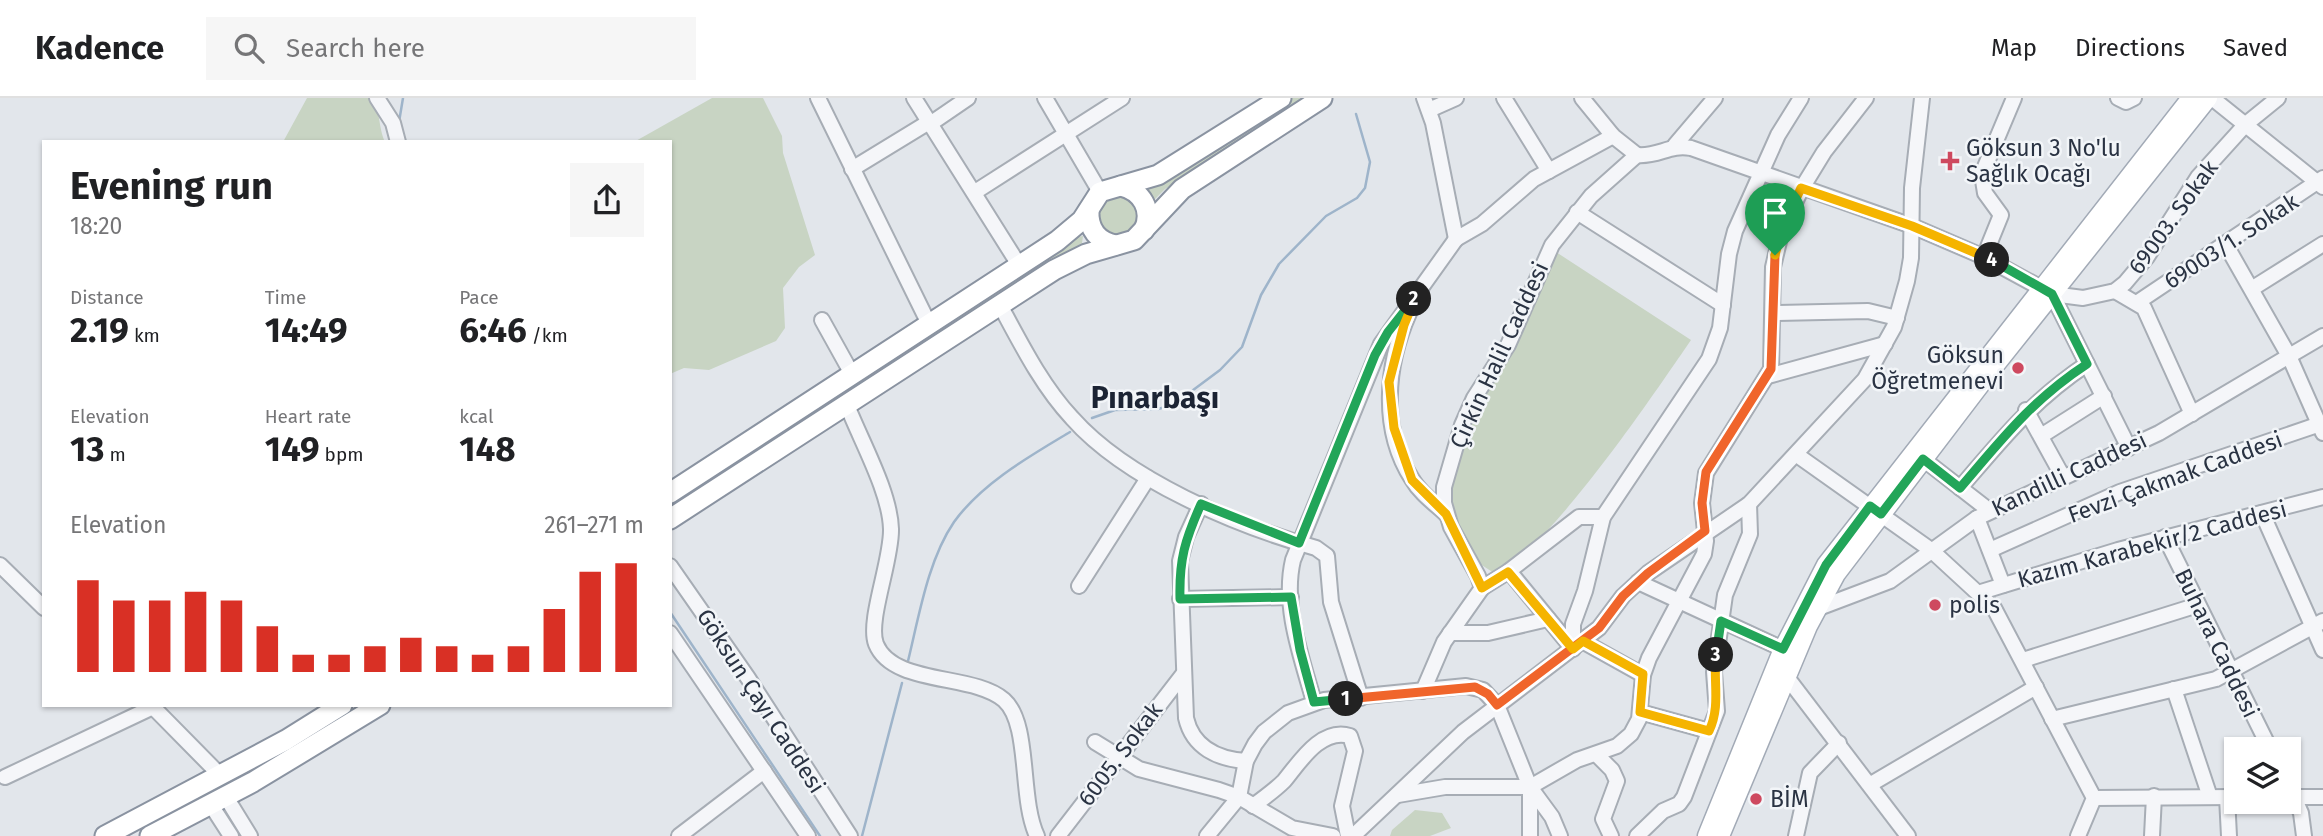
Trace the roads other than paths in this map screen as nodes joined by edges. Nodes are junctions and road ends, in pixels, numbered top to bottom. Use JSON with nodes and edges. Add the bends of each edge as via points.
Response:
{"nodes":[{"id":1,"x":377,"y":98,"type":"edge"},
{"id":2,"x":818,"y":98,"type":"edge"},
{"id":3,"x":914,"y":98,"type":"edge"},
{"id":4,"x":968,"y":98,"type":"edge"},
{"id":5,"x":1045,"y":98,"type":"edge"},
{"id":6,"x":1122,"y":98,"type":"edge"},
{"id":7,"x":1281,"y":98,"type":"edge"},
{"id":8,"x":1322,"y":98,"type":"edge"},
{"id":9,"x":1456,"y":98,"type":"edge"},
{"id":10,"x":1504,"y":98,"type":"edge"},
{"id":11,"x":1582,"y":98,"type":"edge"},
{"id":12,"x":1715,"y":98,"type":"edge"},
{"id":13,"x":1801,"y":98,"type":"edge"},
{"id":14,"x":1866,"y":98,"type":"edge"},
{"id":15,"x":1922,"y":98,"type":"edge"},
{"id":16,"x":2014,"y":98,"type":"edge"},
{"id":17,"x":2118,"y":98,"type":"edge"},
{"id":18,"x":2134,"y":98,"type":"edge"},
{"id":19,"x":2191,"y":98,"type":"edge"},
{"id":20,"x":2210,"y":98,"type":"edge"},
{"id":21,"x":2278,"y":98,"type":"edge"},
{"id":22,"x":1427,"y":104,"type":"edge"},
{"id":23,"x":929,"y":123,"type":"junction"},
{"id":24,"x":2246,"y":124,"type":"junction"},
{"id":25,"x":1066,"y":134,"type":"junction"},
{"id":26,"x":1614,"y":136,"type":"junction"},
{"id":27,"x":397,"y":140,"type":"edge"},
{"id":28,"x":1675,"y":145,"type":"junction"},
{"id":29,"x":1637,"y":155,"type":"junction"},
{"id":30,"x":852,"y":169,"type":"junction"},
{"id":31,"x":1549,"y":171,"type":"junction"},
{"id":32,"x":1761,"y":172,"type":"junction"},
{"id":33,"x":2321,"y":183,"type":"edge"},
{"id":34,"x":1121,"y":186,"type":"junction"},
{"id":35,"x":1801,"y":188,"type":"junction"},
{"id":36,"x":975,"y":192,"type":"junction"},
{"id":37,"x":1100,"y":192,"type":"junction"},
{"id":38,"x":1089,"y":210,"type":"junction"},
{"id":39,"x":1577,"y":212,"type":"junction"},
{"id":40,"x":1912,"y":226,"type":"junction"},
{"id":41,"x":1143,"y":231,"type":"junction"},
{"id":42,"x":1456,"y":239,"type":"junction"},
{"id":43,"x":2323,"y":244,"type":"edge"},
{"id":44,"x":1116,"y":245,"type":"junction"},
{"id":45,"x":2226,"y":246,"type":"junction"},
{"id":46,"x":1984,"y":257,"type":"junction"},
{"id":47,"x":1019,"y":265,"type":"junction"},
{"id":48,"x":2253,"y":288,"type":"junction"},
{"id":49,"x":2047,"y":290,"type":"junction"},
{"id":50,"x":2115,"y":291,"type":"junction"},
{"id":51,"x":1416,"y":296,"type":"junction"},
{"id":52,"x":2138,"y":302,"type":"junction"},
{"id":53,"x":1000,"y":305,"type":"junction"},
{"id":54,"x":1723,"y":305,"type":"junction"},
{"id":55,"x":1773,"y":313,"type":"junction"},
{"id":56,"x":1897,"y":318,"type":"junction"},
{"id":57,"x":822,"y":320,"type":"dead end"},
{"id":58,"x":929,"y":324,"type":"junction"},
{"id":59,"x":2323,"y":336,"type":"edge"},
{"id":60,"x":1885,"y":344,"type":"junction"},
{"id":61,"x":2289,"y":356,"type":"junction"},
{"id":62,"x":2087,"y":364,"type":"junction"},
{"id":63,"x":852,"y":374,"type":"junction"},
{"id":64,"x":1768,"y":376,"type":"junction"},
{"id":65,"x":2104,"y":396,"type":"junction"},
{"id":66,"x":847,"y":405,"type":"junction"},
{"id":67,"x":2026,"y":410,"type":"junction"},
{"id":68,"x":2192,"y":414,"type":"junction"},
{"id":69,"x":2322,"y":427,"type":"edge"},
{"id":70,"x":2041,"y":436,"type":"junction"},
{"id":71,"x":2129,"y":448,"type":"junction"},
{"id":72,"x":1797,"y":455,"type":"junction"},
{"id":73,"x":1923,"y":459,"type":"junction"},
{"id":74,"x":2063,"y":477,"type":"junction"},
{"id":75,"x":1147,"y":478,"type":"junction"},
{"id":76,"x":1960,"y":488,"type":"junction"},
{"id":77,"x":672,"y":492,"type":"edge"},
{"id":78,"x":2323,"y":497,"type":"edge"},
{"id":79,"x":1201,"y":504,"type":"junction"},
{"id":80,"x":1749,"y":504,"type":"junction"},
{"id":81,"x":1876,"y":510,"type":"junction"},
{"id":82,"x":2262,"y":513,"type":"junction"},
{"id":83,"x":1446,"y":514,"type":"junction"},
{"id":84,"x":1983,"y":514,"type":"junction"},
{"id":85,"x":1603,"y":517,"type":"junction"},
{"id":86,"x":672,"y":518,"type":"edge"},
{"id":87,"x":1705,"y":531,"type":"junction"},
{"id":88,"x":2165,"y":537,"type":"junction"},
{"id":89,"x":1299,"y":543,"type":"junction"},
{"id":90,"x":1931,"y":550,"type":"junction"},
{"id":91,"x":1990,"y":550,"type":"junction"},
{"id":92,"x":0,"y":565,"type":"edge"},
{"id":93,"x":672,"y":569,"type":"edge"},
{"id":94,"x":1508,"y":572,"type":"junction"},
{"id":95,"x":1638,"y":582,"type":"junction"},
{"id":96,"x":2003,"y":585,"type":"junction"},
{"id":97,"x":1079,"y":586,"type":"dead end"},
{"id":98,"x":1482,"y":588,"type":"junction"},
{"id":99,"x":1981,"y":592,"type":"junction"},
{"id":100,"x":1291,"y":597,"type":"junction"},
{"id":101,"x":1180,"y":599,"type":"junction"},
{"id":102,"x":1681,"y":601,"type":"junction"},
{"id":103,"x":2199,"y":605,"type":"junction"},
{"id":104,"x":42,"y":606,"type":"edge"},
{"id":105,"x":1816,"y":609,"type":"junction"},
{"id":106,"x":1548,"y":619,"type":"junction"},
{"id":107,"x":1721,"y":621,"type":"junction"},
{"id":108,"x":2318,"y":624,"type":"edge"},
{"id":109,"x":1450,"y":633,"type":"junction"},
{"id":110,"x":672,"y":636,"type":"edge"},
{"id":111,"x":1578,"y":645,"type":"junction"},
{"id":112,"x":1783,"y":649,"type":"junction"},
{"id":113,"x":2323,"y":650,"type":"edge"},
{"id":114,"x":2023,"y":660,"type":"junction"},
{"id":115,"x":1184,"y":673,"type":"junction"},
{"id":116,"x":2231,"y":673,"type":"junction"},
{"id":117,"x":1643,"y":674,"type":"junction"},
{"id":118,"x":1786,"y":676,"type":"junction"},
{"id":119,"x":2035,"y":687,"type":"junction"},
{"id":120,"x":2174,"y":689,"type":"junction"},
{"id":121,"x":1423,"y":691,"type":"junction"},
{"id":122,"x":1361,"y":698,"type":"junction"},
{"id":123,"x":1314,"y":702,"type":"junction"},
{"id":124,"x":1497,"y":705,"type":"junction"},
{"id":125,"x":150,"y":707,"type":"edge"},
{"id":126,"x":153,"y":707,"type":"edge"},
{"id":127,"x":339,"y":707,"type":"edge"},
{"id":128,"x":377,"y":707,"type":"edge"},
{"id":129,"x":1640,"y":712,"type":"junction"},
{"id":130,"x":2052,"y":719,"type":"junction"},
{"id":131,"x":1709,"y":731,"type":"junction"},
{"id":132,"x":2264,"y":737,"type":"edge"},
{"id":133,"x":1095,"y":742,"type":"dead end"},
{"id":134,"x":1839,"y":743,"type":"junction"},
{"id":135,"x":1596,"y":754,"type":"junction"},
{"id":136,"x":1117,"y":757,"type":"junction"},
{"id":137,"x":1246,"y":761,"type":"junction"},
{"id":138,"x":764,"y":771,"type":"junction"},
{"id":139,"x":221,"y":776,"type":"junction"},
{"id":140,"x":5,"y":777,"type":"dead end"},
{"id":141,"x":1871,"y":784,"type":"junction"},
{"id":142,"x":1530,"y":787,"type":"junction"},
{"id":143,"x":2301,"y":794,"type":"edge"},
{"id":144,"x":1397,"y":795,"type":"junction"},
{"id":145,"x":2154,"y":796,"type":"junction"},
{"id":146,"x":2210,"y":796,"type":"junction"},
{"id":147,"x":1239,"y":797,"type":"junction"},
{"id":148,"x":2224,"y":797,"type":"edge"},
{"id":149,"x":2323,"y":797,"type":"edge"},
{"id":150,"x":2094,"y":798,"type":"junction"},
{"id":151,"x":219,"y":801,"type":"junction"},
{"id":152,"x":1254,"y":806,"type":"junction"},
{"id":153,"x":2301,"y":813,"type":"edge"},
{"id":154,"x":2230,"y":814,"type":"edge"},
{"id":155,"x":1293,"y":832,"type":"edge"},
{"id":156,"x":1909,"y":835,"type":"edge"},
{"id":157,"x":105,"y":836,"type":"edge"},
{"id":158,"x":150,"y":836,"type":"edge"},
{"id":159,"x":231,"y":836,"type":"edge"},
{"id":160,"x":250,"y":836,"type":"edge"},
{"id":161,"x":679,"y":836,"type":"edge"},
{"id":162,"x":808,"y":836,"type":"edge"},
{"id":163,"x":849,"y":836,"type":"edge"},
{"id":164,"x":1037,"y":836,"type":"edge"},
{"id":165,"x":1058,"y":836,"type":"edge"},
{"id":166,"x":1207,"y":836,"type":"edge"},
{"id":167,"x":1333,"y":836,"type":"edge"},
{"id":168,"x":1350,"y":836,"type":"edge"},
{"id":169,"x":1530,"y":836,"type":"edge"},
{"id":170,"x":1560,"y":836,"type":"edge"},
{"id":171,"x":1611,"y":836,"type":"edge"},
{"id":172,"x":1637,"y":836,"type":"edge"},
{"id":173,"x":1707,"y":836,"type":"edge"},
{"id":174,"x":1720,"y":836,"type":"edge"},
{"id":175,"x":1796,"y":836,"type":"edge"},
{"id":176,"x":2078,"y":836,"type":"edge"},
{"id":177,"x":2152,"y":836,"type":"edge"},
{"id":178,"x":2228,"y":836,"type":"edge"},
{"id":179,"x":2304,"y":836,"type":"edge"}],
"edges":[{"from":1,"to":27,"type":"street"},
{"from":2,"to":30,"type":"street"},
{"from":3,"to":23,"type":"street"},
{"from":4,"to":23,"type":"street"},
{"from":5,"to":25,"type":"street"},
{"from":6,"to":25,"type":"street"},
{"from":7,"to":34,"type":"highway","via":[[1168,170]]},
{"from":8,"to":41,"type":"highway","via":[[1182,189]]},
{"from":9,"to":22,"type":"street"},
{"from":10,"to":31,"type":"street"},
{"from":11,"to":26,"type":"street"},
{"from":12,"to":28,"type":"street"},
{"from":13,"to":32,"type":"street"},
{"from":14,"to":35,"type":"street"},
{"from":15,"to":40,"type":"street"},
{"from":16,"to":46,"type":"street","via":[[1982,174],[1985,193],[2001,215]]},
{"from":17,"to":18,"type":"street","via":[[2126,102]]},
{"from":19,"to":49,"type":"main road"},
{"from":20,"to":24,"type":"street"},
{"from":20,"to":49,"type":"main road"},
{"from":21,"to":24,"type":"street","name":"69003. Sokak"},
{"from":22,"to":42,"type":"street"},
{"from":23,"to":30,"type":"street"},
{"from":23,"to":36,"type":"street"},
{"from":24,"to":33,"type":"street"},
{"from":24,"to":50,"type":"street","name":"69003. Sokak","via":[[2198,177],[2147,257]]},
{"from":25,"to":36,"type":"street"},
{"from":25,"to":37,"type":"street"},
{"from":26,"to":29,"type":"street"},
{"from":26,"to":31,"type":"street"},
{"from":28,"to":29,"type":"street"},
{"from":28,"to":32,"type":"street"},
{"from":29,"to":39,"type":"street","name":"Çirkin Halil Caddesi"},
{"from":30,"to":58,"type":"street"},
{"from":31,"to":42,"type":"street"},
{"from":32,"to":35,"type":"street"},
{"from":32,"to":54,"type":"street","via":[[1731,242]]},
{"from":33,"to":45,"type":"street","name":"69003/1. Sokak"},
{"from":34,"to":37,"type":"highway"},
{"from":34,"to":41,"type":"highway","via":[[1136,192],[1145,203]]},
{"from":35,"to":40,"type":"street"},
{"from":35,"to":55,"type":"street","via":[[1777,243]]},
{"from":36,"to":47,"type":"street"},
{"from":37,"to":38,"type":"highway"},
{"from":38,"to":44,"type":"highway","via":[[1097,236]]},
{"from":38,"to":47,"type":"highway","via":[[1068,233]]},
{"from":39,"to":54,"type":"street"},
{"from":39,"to":83,"type":"street","name":"Çirkin Halil Caddesi","via":[[1544,260],[1508,345],[1468,410],[1444,486]]},
{"from":40,"to":46,"type":"street"},
{"from":40,"to":56,"type":"street","via":[[1911,258]]},
{"from":41,"to":44,"type":"highway","via":[[1135,240]]},
{"from":42,"to":51,"type":"street"},
{"from":43,"to":48,"type":"street"},
{"from":44,"to":53,"type":"highway","via":[[1065,264]]},
{"from":45,"to":48,"type":"street"},
{"from":45,"to":52,"type":"street","name":"69003/1. Sokak"},
{"from":46,"to":49,"type":"street"},
{"from":47,"to":58,"type":"highway"},
{"from":48,"to":61,"type":"street"},
{"from":49,"to":50,"type":"street","name":"69003. Sokak","via":[[2083,298]]},
{"from":49,"to":62,"type":"street"},
{"from":49,"to":73,"type":"main road"},
{"from":49,"to":81,"type":"main road"},
{"from":50,"to":52,"type":"street"},
{"from":51,"to":83,"type":"street","via":[[1392,366],[1390,408],[1405,467],[1419,489]]},
{"from":51,"to":89,"type":"street","via":[[1375,355]]},
{"from":52,"to":68,"type":"street"},
{"from":53,"to":66,"type":"highway"},
{"from":53,"to":75,"type":"street","via":[[1044,382],[1073,419]]},
{"from":54,"to":85,"type":"street","via":[[1709,359]]},
{"from":55,"to":56,"type":"street","via":[[1868,311]]},
{"from":55,"to":64,"type":"street"},
{"from":56,"to":60,"type":"street"},
{"from":57,"to":63,"type":"street"},
{"from":58,"to":63,"type":"highway"},
{"from":59,"to":61,"type":"street","name":"Kandilli Caddesi"},
{"from":60,"to":64,"type":"street"},
{"from":60,"to":72,"type":"street","via":[[1865,379]]},
{"from":61,"to":68,"type":"street","name":"Kandilli Caddesi"},
{"from":61,"to":69,"type":"street"},
{"from":62,"to":65,"type":"street"},
{"from":62,"to":67,"type":"street"},
{"from":63,"to":77,"type":"highway"},
{"from":64,"to":87,"type":"street","via":[[1706,472]]},
{"from":65,"to":70,"type":"street"},
{"from":65,"to":71,"type":"street"},
{"from":66,"to":86,"type":"highway"},
{"from":66,"to":164,"type":"street","via":[[891,526],[889,558],[874,622],[876,646],[901,667],[992,692],[1008,704],[1020,734],[1026,803]]},
{"from":67,"to":70,"type":"street"},
{"from":67,"to":76,"type":"street"},
{"from":68,"to":71,"type":"street","name":"Kandilli Caddesi"},
{"from":69,"to":91,"type":"street","name":"Fevzi Çakmak Caddesi","via":[[2119,492]]},
{"from":70,"to":74,"type":"street"},
{"from":71,"to":74,"type":"street","name":"Kandilli Caddesi"},
{"from":72,"to":80,"type":"street"},
{"from":72,"to":81,"type":"street"},
{"from":73,"to":76,"type":"street"},
{"from":73,"to":81,"type":"main road"},
{"from":74,"to":84,"type":"street","name":"Kandilli Caddesi"},
{"from":75,"to":79,"type":"street"},
{"from":75,"to":97,"type":"street"},
{"from":76,"to":84,"type":"street"},
{"from":78,"to":82,"type":"street","name":"Kazım Karabekir/2 Caddesi"},
{"from":79,"to":89,"type":"street"},
{"from":79,"to":101,"type":"street","via":[[1182,550]]},
{"from":80,"to":87,"type":"street"},
{"from":80,"to":107,"type":"street","via":[[1750,534],[1729,583]]},
{"from":81,"to":90,"type":"street"},
{"from":81,"to":105,"type":"main road"},
{"from":81,"to":112,"type":"main road","via":[[1826,565]]},
{"from":82,"to":88,"type":"street","name":"Kazım Karabekir/2 Caddesi"},
{"from":82,"to":108,"type":"street"},
{"from":83,"to":98,"type":"street","name":"Çirkin Halil Caddesi"},
{"from":84,"to":90,"type":"street","name":"Kandilli Caddesi"},
{"from":84,"to":91,"type":"street"},
{"from":85,"to":94,"type":"street","via":[[1579,517]]},
{"from":85,"to":111,"type":"street","via":[[1573,624]]},
{"from":87,"to":95,"type":"street"},
{"from":87,"to":102,"type":"street","via":[[1704,554]]},
{"from":88,"to":96,"type":"street","name":"Kazım Karabekir/2 Caddesi"},
{"from":88,"to":103,"type":"street","name":"Buhara Caddesi"},
{"from":89,"to":100,"type":"street","via":[[1290,570]]},
{"from":89,"to":122,"type":"street","via":[[1327,556],[1331,602]]},
{"from":90,"to":99,"type":"street"},
{"from":90,"to":105,"type":"street","name":"Kandilli Caddesi","via":[[1875,589]]},
{"from":91,"to":96,"type":"street"},
{"from":92,"to":104,"type":"street"},
{"from":93,"to":163,"type":"street","name":"Göksun Çayı Caddesi"},
{"from":94,"to":98,"type":"street"},
{"from":94,"to":106,"type":"street"},
{"from":95,"to":102,"type":"street"},
{"from":95,"to":111,"type":"street"},
{"from":96,"to":99,"type":"street","name":"Kazım Karabekir/2 Caddesi"},
{"from":98,"to":109,"type":"street"},
{"from":99,"to":114,"type":"street"},
{"from":100,"to":101,"type":"street"},
{"from":100,"to":123,"type":"street"},
{"from":101,"to":115,"type":"street"},
{"from":102,"to":107,"type":"street"},
{"from":102,"to":117,"type":"street"},
{"from":103,"to":114,"type":"street"},
{"from":103,"to":116,"type":"street","name":"Buhara Caddesi"},
{"from":105,"to":118,"type":"main road"},
{"from":106,"to":109,"type":"street","via":[[1488,633]]},
{"from":106,"to":111,"type":"street"},
{"from":107,"to":112,"type":"street"},
{"from":107,"to":131,"type":"street","via":[[1714,672],[1717,711]]},
{"from":108,"to":113,"type":"street"},
{"from":108,"to":116,"type":"street"},
{"from":109,"to":121,"type":"street"},
{"from":110,"to":138,"type":"street","name":"Göksun Çayı Caddesi"},
{"from":111,"to":117,"type":"street"},
{"from":111,"to":124,"type":"street"},
{"from":112,"to":173,"type":"main road"},
{"from":114,"to":119,"type":"street"},
{"from":115,"to":136,"type":"street","name":"6005. Sokak"},
{"from":115,"to":137,"type":"street","via":[[1186,718],[1192,737],[1218,755]]},
{"from":116,"to":120,"type":"street"},
{"from":116,"to":132,"type":"street","name":"Buhara Caddesi"},
{"from":117,"to":129,"type":"street"},
{"from":118,"to":134,"type":"street"},
{"from":118,"to":174,"type":"main road"},
{"from":119,"to":130,"type":"street"},
{"from":119,"to":141,"type":"street"},
{"from":120,"to":130,"type":"street"},
{"from":120,"to":146,"type":"street"},
{"from":121,"to":122,"type":"street"},
{"from":121,"to":124,"type":"street","via":[[1475,687]]},
{"from":122,"to":123,"type":"street"},
{"from":123,"to":137,"type":"street","via":[[1275,722]]},
{"from":124,"to":142,"type":"street"},
{"from":124,"to":144,"type":"street"},
{"from":125,"to":140,"type":"street"},
{"from":126,"to":139,"type":"street"},
{"from":127,"to":139,"type":"highway"},
{"from":128,"to":151,"type":"highway"},
{"from":129,"to":131,"type":"street"},
{"from":129,"to":135,"type":"street","via":[[1624,741]]},
{"from":130,"to":150,"type":"street"},
{"from":131,"to":172,"type":"street","via":[[1684,797]]},
{"from":133,"to":136,"type":"street"},
{"from":134,"to":141,"type":"street"},
{"from":134,"to":175,"type":"street","via":[[1810,773]]},
{"from":135,"to":142,"type":"street","via":[[1558,769]]},
{"from":135,"to":171,"type":"street","via":[[1617,781],[1603,819]]},
{"from":136,"to":147,"type":"street","via":[[1152,774]]},
{"from":136,"to":165,"type":"street","name":"6005. Sokak"},
{"from":137,"to":147,"type":"street"},
{"from":138,"to":161,"type":"street"},
{"from":138,"to":162,"type":"street","name":"Göksun Çayı Caddesi"},
{"from":139,"to":157,"type":"highway"},
{"from":141,"to":156,"type":"street"},
{"from":142,"to":144,"type":"street","via":[[1445,788]]},
{"from":142,"to":169,"type":"street"},
{"from":142,"to":170,"type":"street"},
{"from":143,"to":149,"type":"street"},
{"from":144,"to":168,"type":"street"},
{"from":145,"to":146,"type":"street"},
{"from":145,"to":150,"type":"street"},
{"from":145,"to":177,"type":"street"},
{"from":146,"to":148,"type":"street"},
{"from":147,"to":152,"type":"street"},
{"from":147,"to":166,"type":"street"},
{"from":150,"to":176,"type":"street"},
{"from":151,"to":158,"type":"highway"},
{"from":151,"to":159,"type":"street"},
{"from":151,"to":160,"type":"street"},
{"from":152,"to":155,"type":"street"},
{"from":152,"to":168,"type":"street","via":[[1313,748],[1338,735],[1350,736],[1354,751],[1342,806]]},
{"from":153,"to":179,"type":"street"},
{"from":154,"to":178,"type":"street"},
{"from":155,"to":167,"type":"street"}]}
